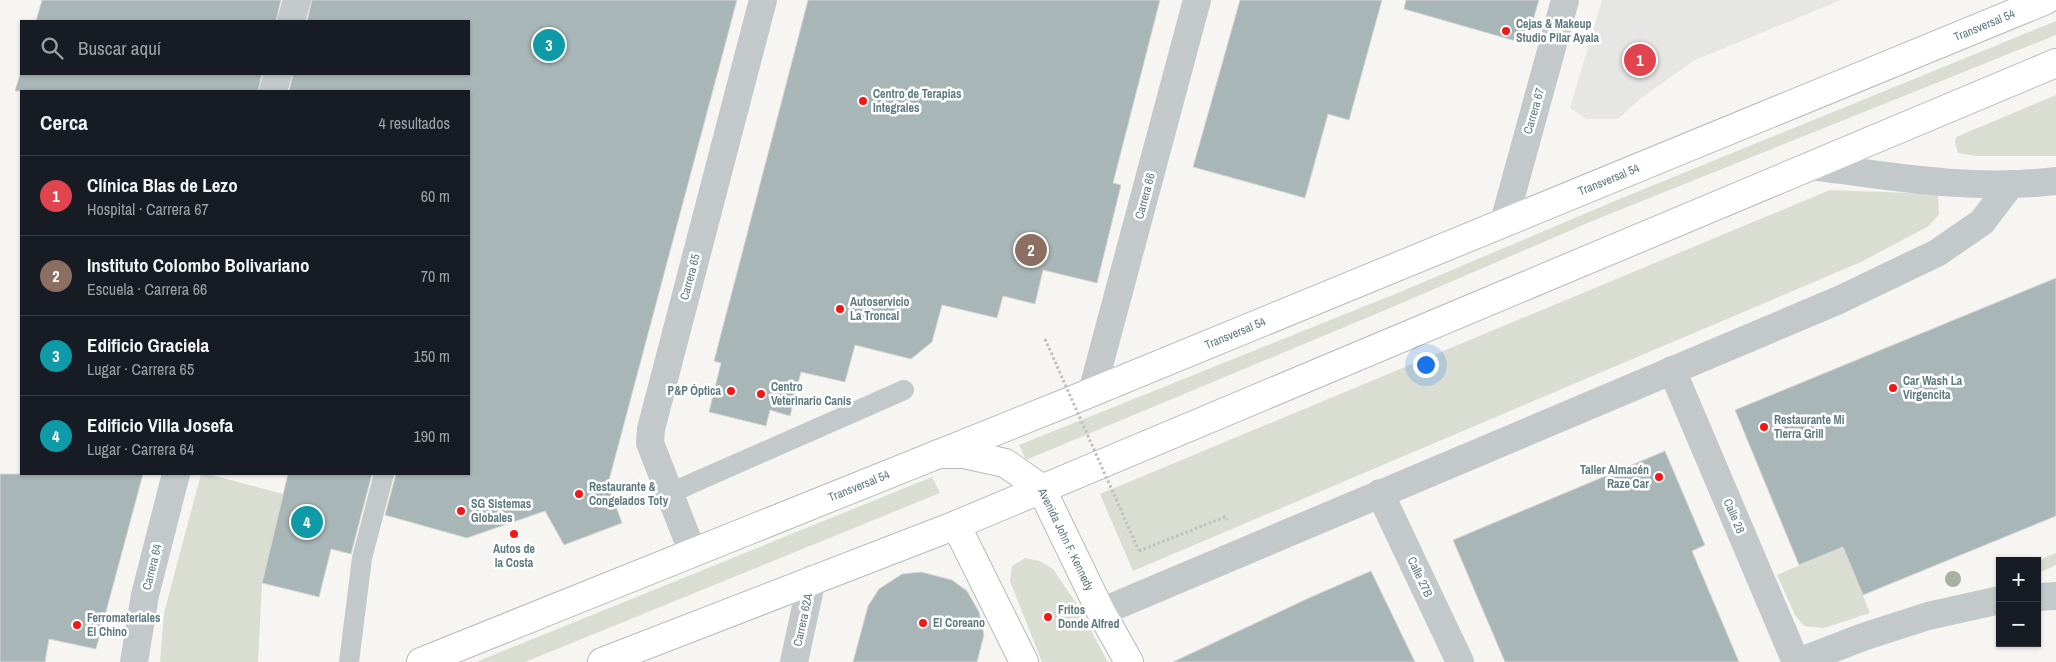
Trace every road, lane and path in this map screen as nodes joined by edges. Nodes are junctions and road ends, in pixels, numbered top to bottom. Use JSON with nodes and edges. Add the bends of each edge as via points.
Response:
{"nodes":[{"id":1,"x":297,"y":0,"type":"edge"},
{"id":2,"x":762,"y":0,"type":"edge"},
{"id":3,"x":1197,"y":0,"type":"edge"},
{"id":4,"x":1565,"y":0,"type":"edge"},
{"id":5,"x":2046,"y":0,"type":"edge"},
{"id":6,"x":291,"y":20,"type":"edge"},
{"id":7,"x":2056,"y":63,"type":"edge"},
{"id":8,"x":278,"y":75,"type":"edge"},
{"id":9,"x":273,"y":90,"type":"edge"},
{"id":10,"x":1812,"y":166,"type":"junction"},
{"id":11,"x":2056,"y":181,"type":"edge"},
{"id":12,"x":2011,"y":184,"type":"junction"},
{"id":13,"x":1504,"y":222,"type":"junction"},
{"id":14,"x":1046,"y":339,"type":"dead end"},
{"id":15,"x":1672,"y":370,"type":"junction"},
{"id":16,"x":904,"y":390,"type":"dead end"},
{"id":17,"x":1092,"y":392,"type":"junction"},
{"id":18,"x":938,"y":454,"type":"junction"},
{"id":19,"x":176,"y":475,"type":"edge"},
{"id":20,"x":384,"y":475,"type":"edge"},
{"id":21,"x":1041,"y":488,"type":"junction"},
{"id":22,"x":1380,"y":493,"type":"junction"},
{"id":23,"x":668,"y":494,"type":"junction"},
{"id":24,"x":1225,"y":517,"type":"dead end"},
{"id":25,"x":956,"y":525,"type":"junction"},
{"id":26,"x":692,"y":551,"type":"junction"},
{"id":27,"x":812,"y":579,"type":"junction"},
{"id":28,"x":2056,"y":596,"type":"edge"},
{"id":29,"x":2041,"y":597,"type":"edge"},
{"id":30,"x":1996,"y":601,"type":"edge"},
{"id":31,"x":1101,"y":612,"type":"junction"},
{"id":32,"x":1023,"y":661,"type":"edge"},
{"id":33,"x":134,"y":662,"type":"edge"},
{"id":34,"x":349,"y":662,"type":"edge"},
{"id":35,"x":421,"y":662,"type":"edge"},
{"id":36,"x":602,"y":662,"type":"edge"},
{"id":37,"x":794,"y":662,"type":"edge"},
{"id":38,"x":1129,"y":662,"type":"edge"},
{"id":39,"x":1460,"y":662,"type":"edge"},
{"id":40,"x":1797,"y":662,"type":"edge"}],
"edges":[{"from":1,"to":6,"type":"street"},
{"from":2,"to":23,"type":"street","name":"Carrera 65","via":[[651,428],[650,442]]},
{"from":3,"to":17,"type":"street","name":"Carrera 66"},
{"from":4,"to":13,"type":"street","name":"Carrera 67"},
{"from":5,"to":13,"type":"main road","name":"Transversal 54"},
{"from":7,"to":10,"type":"main road"},
{"from":8,"to":9,"type":"street"},
{"from":10,"to":12,"type":"street","via":[[1946,184]]},
{"from":10,"to":21,"type":"main road"},
{"from":11,"to":12,"type":"street"},
{"from":12,"to":15,"type":"street","via":[[1982,222],[1937,253],[1839,300]]},
{"from":13,"to":17,"type":"main road","name":"Transversal 54"},
{"from":14,"to":24,"type":"path","bridge":true,"via":[[1139,551]]},
{"from":15,"to":22,"type":"street"},
{"from":15,"to":40,"type":"street","name":"Calle 28"},
{"from":16,"to":23,"type":"lane"},
{"from":17,"to":18,"type":"main road","name":"Transversal 54"},
{"from":18,"to":21,"type":"main road","name":"Avenida John F. Kennedy","via":[[964,454],[1005,463]]},
{"from":18,"to":26,"type":"main road","name":"Transversal 54"},
{"from":19,"to":33,"type":"street","name":"Carrera 64","via":[[145,595]]},
{"from":20,"to":34,"type":"lane","via":[[362,558]]},
{"from":21,"to":25,"type":"main road"},
{"from":21,"to":31,"type":"main road","name":"Avenida John F. Kennedy"},
{"from":22,"to":31,"type":"street"},
{"from":22,"to":39,"type":"street","name":"Calle 27B"},
{"from":23,"to":26,"type":"street","name":"Carrera 65"},
{"from":25,"to":27,"type":"main road"},
{"from":25,"to":32,"type":"main road"},
{"from":26,"to":35,"type":"main road","name":"Transversal 54"},
{"from":27,"to":36,"type":"main road"},
{"from":27,"to":37,"type":"street","name":"Carrera 62A"},
{"from":28,"to":29,"type":"street"},
{"from":30,"to":40,"type":"street","via":[[1928,616]]},
{"from":31,"to":38,"type":"main road","name":"Avenida John F. Kennedy"}]}
